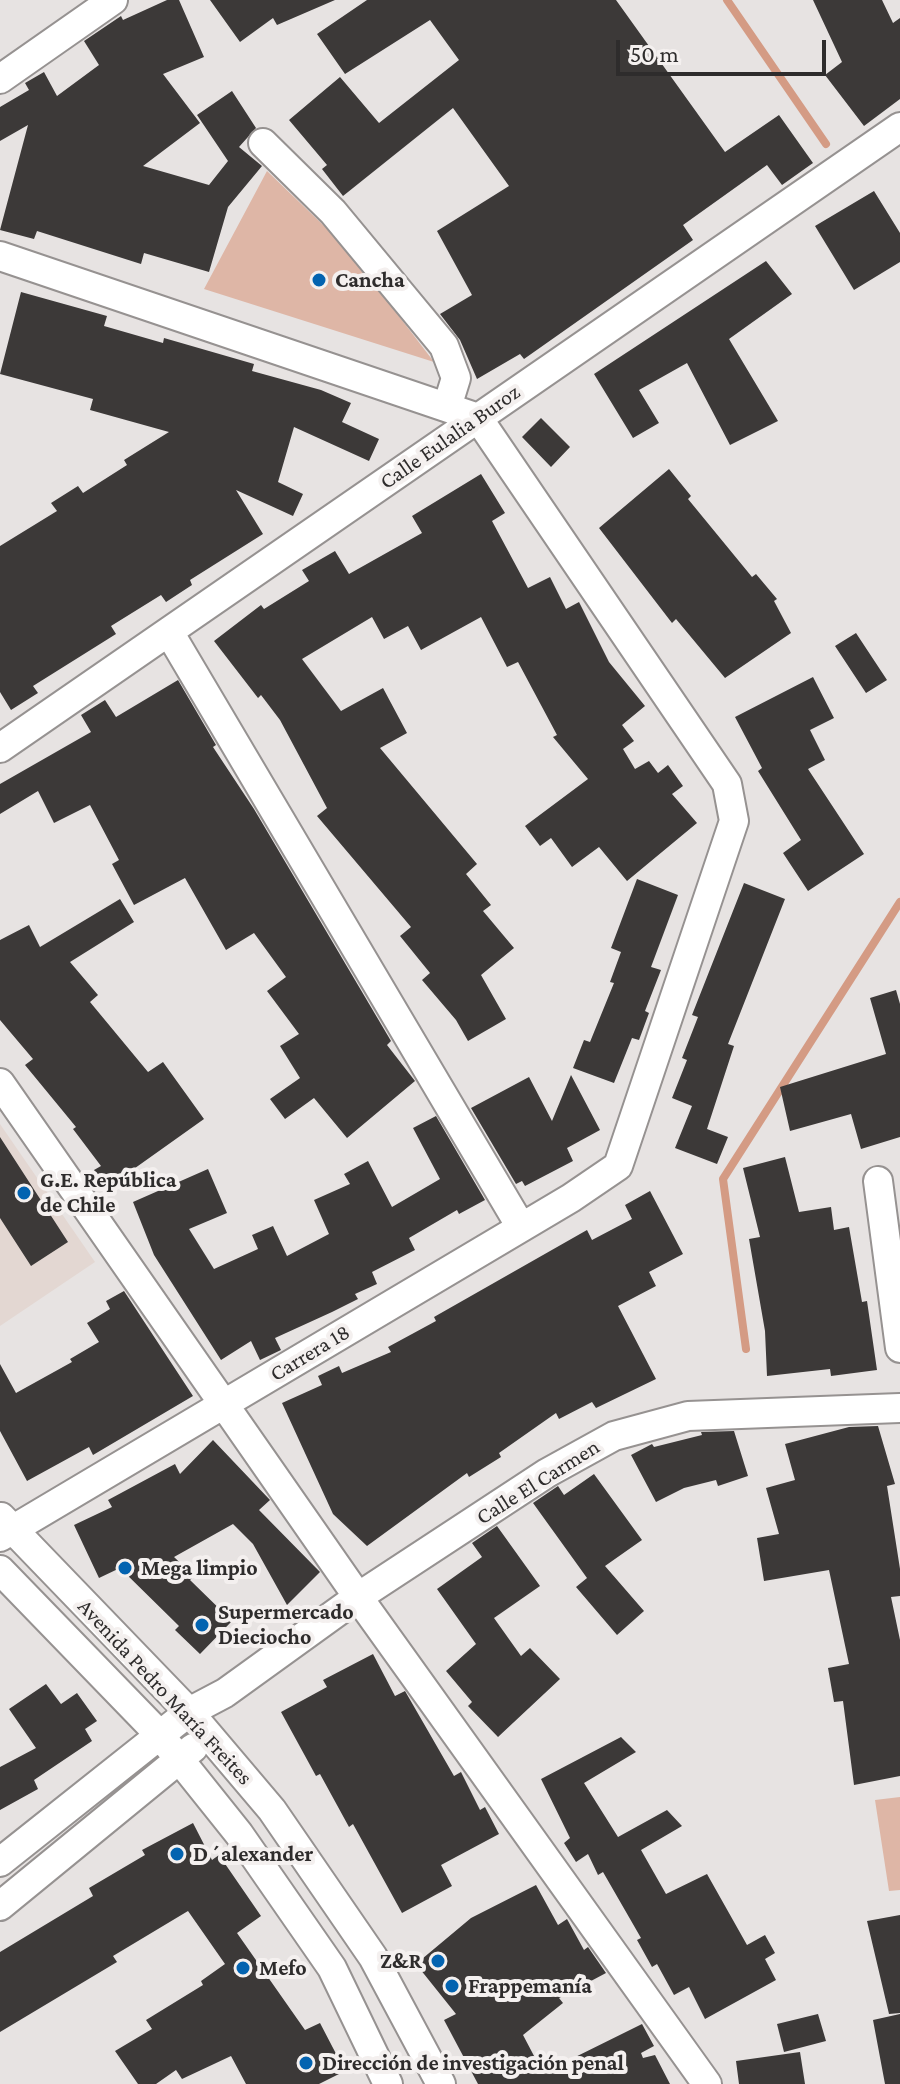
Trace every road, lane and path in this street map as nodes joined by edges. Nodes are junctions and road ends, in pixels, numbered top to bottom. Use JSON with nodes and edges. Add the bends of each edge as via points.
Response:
{"nodes":[{"id":1,"x":113,"y":0,"type":"edge"},
{"id":2,"x":0,"y":79,"type":"edge"},
{"id":3,"x":900,"y":127,"type":"edge"},
{"id":4,"x":263,"y":143,"type":"dead end"},
{"id":5,"x":0,"y":256,"type":"edge"},
{"id":6,"x":447,"y":407,"type":"junction"},
{"id":7,"x":478,"y":418,"type":"junction"},
{"id":8,"x":169,"y":632,"type":"junction"},
{"id":9,"x":0,"y":748,"type":"edge"},
{"id":10,"x":0,"y":1083,"type":"edge"},
{"id":11,"x":878,"y":1181,"type":"dead end"},
{"id":12,"x":521,"y":1227,"type":"junction"},
{"id":13,"x":900,"y":1348,"type":"edge"},
{"id":14,"x":224,"y":1405,"type":"junction"},
{"id":15,"x":900,"y":1408,"type":"edge"},
{"id":16,"x":4,"y":1528,"type":"edge"},
{"id":17,"x":0,"y":1570,"type":"edge"},
{"id":18,"x":358,"y":1597,"type":"junction"},
{"id":19,"x":225,"y":1693,"type":"junction"},
{"id":20,"x":189,"y":1712,"type":"junction"},
{"id":21,"x":209,"y":1733,"type":"junction"},
{"id":22,"x":159,"y":1734,"type":"junction"},
{"id":23,"x":182,"y":1759,"type":"junction"},
{"id":24,"x":0,"y":1862,"type":"edge"},
{"id":25,"x":0,"y":1906,"type":"edge"},
{"id":26,"x":388,"y":2084,"type":"edge"},
{"id":27,"x":441,"y":2084,"type":"edge"},
{"id":28,"x":707,"y":2084,"type":"edge"}],
"edges":[{"from":1,"to":2,"type":"street"},
{"from":3,"to":7,"type":"street","name":"Calle Eulalia Buroz"},
{"from":4,"to":6,"type":"street","via":[[333,212],[444,346],[456,378]]},
{"from":5,"to":6,"type":"street"},
{"from":6,"to":7,"type":"street"},
{"from":7,"to":8,"type":"street","name":"Calle Eulalia Buroz"},
{"from":7,"to":12,"type":"street","name":"Carrera 18","via":[[727,784],[734,821],[618,1166]]},
{"from":8,"to":9,"type":"street","name":"Calle Eulalia Buroz"},
{"from":8,"to":12,"type":"street"},
{"from":10,"to":14,"type":"street"},
{"from":11,"to":13,"type":"street"},
{"from":12,"to":14,"type":"street","name":"Carrera 18"},
{"from":14,"to":16,"type":"street","name":"Carrera 18"},
{"from":14,"to":18,"type":"street"},
{"from":15,"to":18,"type":"street","name":"Calle El Carmen","via":[[688,1416],[614,1436],[547,1473]]},
{"from":16,"to":20,"type":"street","name":"Avenida Pedro María Freites"},
{"from":17,"to":22,"type":"street","name":"Avenida Pedro María Freites"},
{"from":18,"to":19,"type":"street","name":"Calle El Carmen"},
{"from":18,"to":28,"type":"street"},
{"from":19,"to":20,"type":"street","name":"Calle El Carmen"},
{"from":19,"to":21,"type":"street"},
{"from":20,"to":21,"type":"street","name":"Avenida Pedro María Freites"},
{"from":20,"to":22,"type":"street","name":"Calle El Carmen"},
{"from":21,"to":23,"type":"street"},
{"from":21,"to":27,"type":"street","name":"Avenida Pedro María Freites","via":[[272,1810],[373,1957]]},
{"from":22,"to":23,"type":"street","name":"Avenida Pedro María Freites"},
{"from":22,"to":24,"type":"street","name":"Calle El Carmen"},
{"from":23,"to":25,"type":"street"},
{"from":23,"to":26,"type":"street","name":"Avenida Pedro María Freites","via":[[332,1968]]}]}
